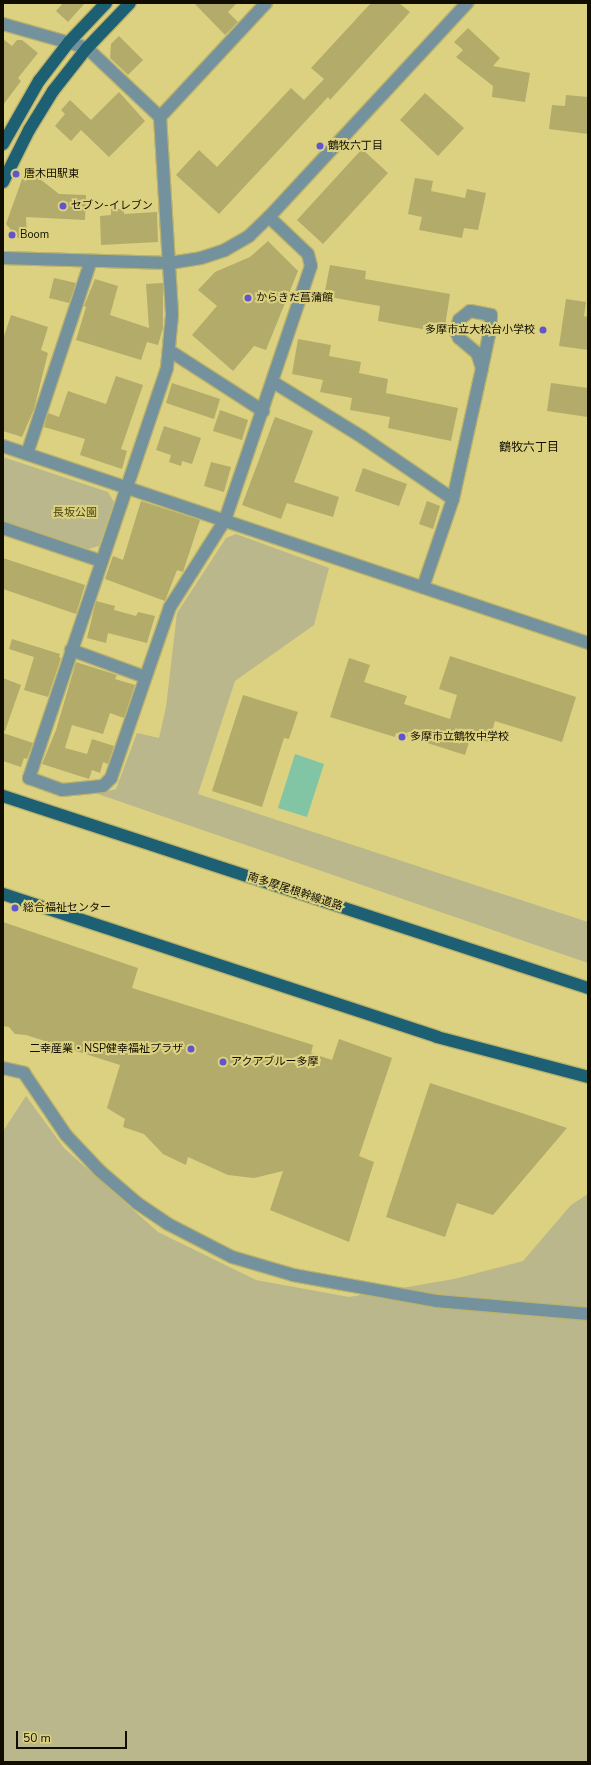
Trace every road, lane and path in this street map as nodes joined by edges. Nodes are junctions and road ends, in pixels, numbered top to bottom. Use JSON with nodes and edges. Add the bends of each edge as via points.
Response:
{"nodes":[{"id":1,"x":106,"y":3,"type":"edge"},
{"id":2,"x":130,"y":3,"type":"edge"},
{"id":3,"x":266,"y":3,"type":"edge"},
{"id":4,"x":467,"y":3,"type":"edge"},
{"id":5,"x":3,"y":24,"type":"edge"},
{"id":6,"x":69,"y":42,"type":"junction"},
{"id":7,"x":87,"y":48,"type":"junction"},
{"id":8,"x":160,"y":117,"type":"junction"},
{"id":9,"x":3,"y":144,"type":"edge"},
{"id":10,"x":3,"y":182,"type":"edge"},
{"id":11,"x":269,"y":217,"type":"junction"},
{"id":12,"x":3,"y":258,"type":"edge"},
{"id":13,"x":91,"y":261,"type":"junction"},
{"id":14,"x":170,"y":263,"type":"junction"},
{"id":15,"x":170,"y":351,"type":"junction"},
{"id":16,"x":482,"y":368,"type":"dead end"},
{"id":17,"x":273,"y":382,"type":"junction"},
{"id":18,"x":263,"y":411,"type":"junction"},
{"id":19,"x":3,"y":446,"type":"edge"},
{"id":20,"x":27,"y":454,"type":"junction"},
{"id":21,"x":127,"y":487,"type":"junction"},
{"id":22,"x":453,"y":499,"type":"junction"},
{"id":23,"x":225,"y":520,"type":"junction"},
{"id":24,"x":3,"y":528,"type":"edge"},
{"id":25,"x":101,"y":561,"type":"junction"},
{"id":26,"x":423,"y":588,"type":"junction"},
{"id":27,"x":588,"y":643,"type":"edge"},
{"id":28,"x":71,"y":650,"type":"junction"},
{"id":29,"x":145,"y":676,"type":"junction"},
{"id":30,"x":3,"y":796,"type":"edge"},
{"id":31,"x":3,"y":894,"type":"edge"},
{"id":32,"x":588,"y":988,"type":"edge"},
{"id":33,"x":3,"y":1068,"type":"edge"},
{"id":34,"x":588,"y":1077,"type":"edge"},
{"id":35,"x":588,"y":1314,"type":"edge"}],
"edges":[{"from":1,"to":6,"type":"main road"},
{"from":2,"to":7,"type":"main road"},
{"from":3,"to":8,"type":"street"},
{"from":4,"to":11,"type":"street"},
{"from":5,"to":6,"type":"street"},
{"from":6,"to":7,"type":"street"},
{"from":6,"to":9,"type":"main road","via":[[39,81]]},
{"from":7,"to":8,"type":"street"},
{"from":7,"to":10,"type":"main road","via":[[43,107]]},
{"from":8,"to":14,"type":"street"},
{"from":11,"to":14,"type":"street","via":[[248,236],[225,250],[201,258]]},
{"from":11,"to":17,"type":"street","via":[[308,254],[311,266]]},
{"from":12,"to":13,"type":"street"},
{"from":13,"to":14,"type":"street"},
{"from":13,"to":20,"type":"street"},
{"from":14,"to":15,"type":"street"},
{"from":15,"to":18,"type":"street"},
{"from":15,"to":21,"type":"street","via":[[167,368]]},
{"from":16,"to":22,"type":"street"},
{"from":17,"to":18,"type":"street"},
{"from":17,"to":22,"type":"street","via":[[362,437]]},
{"from":18,"to":23,"type":"street"},
{"from":19,"to":20,"type":"street"},
{"from":20,"to":21,"type":"street"},
{"from":21,"to":23,"type":"street"},
{"from":21,"to":25,"type":"street"},
{"from":22,"to":26,"type":"street"},
{"from":23,"to":26,"type":"street"},
{"from":23,"to":29,"type":"street","via":[[170,607]]},
{"from":24,"to":25,"type":"street"},
{"from":25,"to":28,"type":"street"},
{"from":26,"to":27,"type":"street"},
{"from":28,"to":29,"type":"street"},
{"from":28,"to":29,"type":"street","via":[[29,778],[62,790],[103,786],[111,778]]},
{"from":30,"to":32,"type":"main road","name":"南多摩尾根幹線道路"},
{"from":31,"to":34,"type":"main road","via":[[437,1037]]},
{"from":33,"to":35,"type":"street","via":[[24,1073],[66,1135],[100,1171],[136,1203],[168,1224],[232,1257],[294,1275],[436,1301]]}]}
